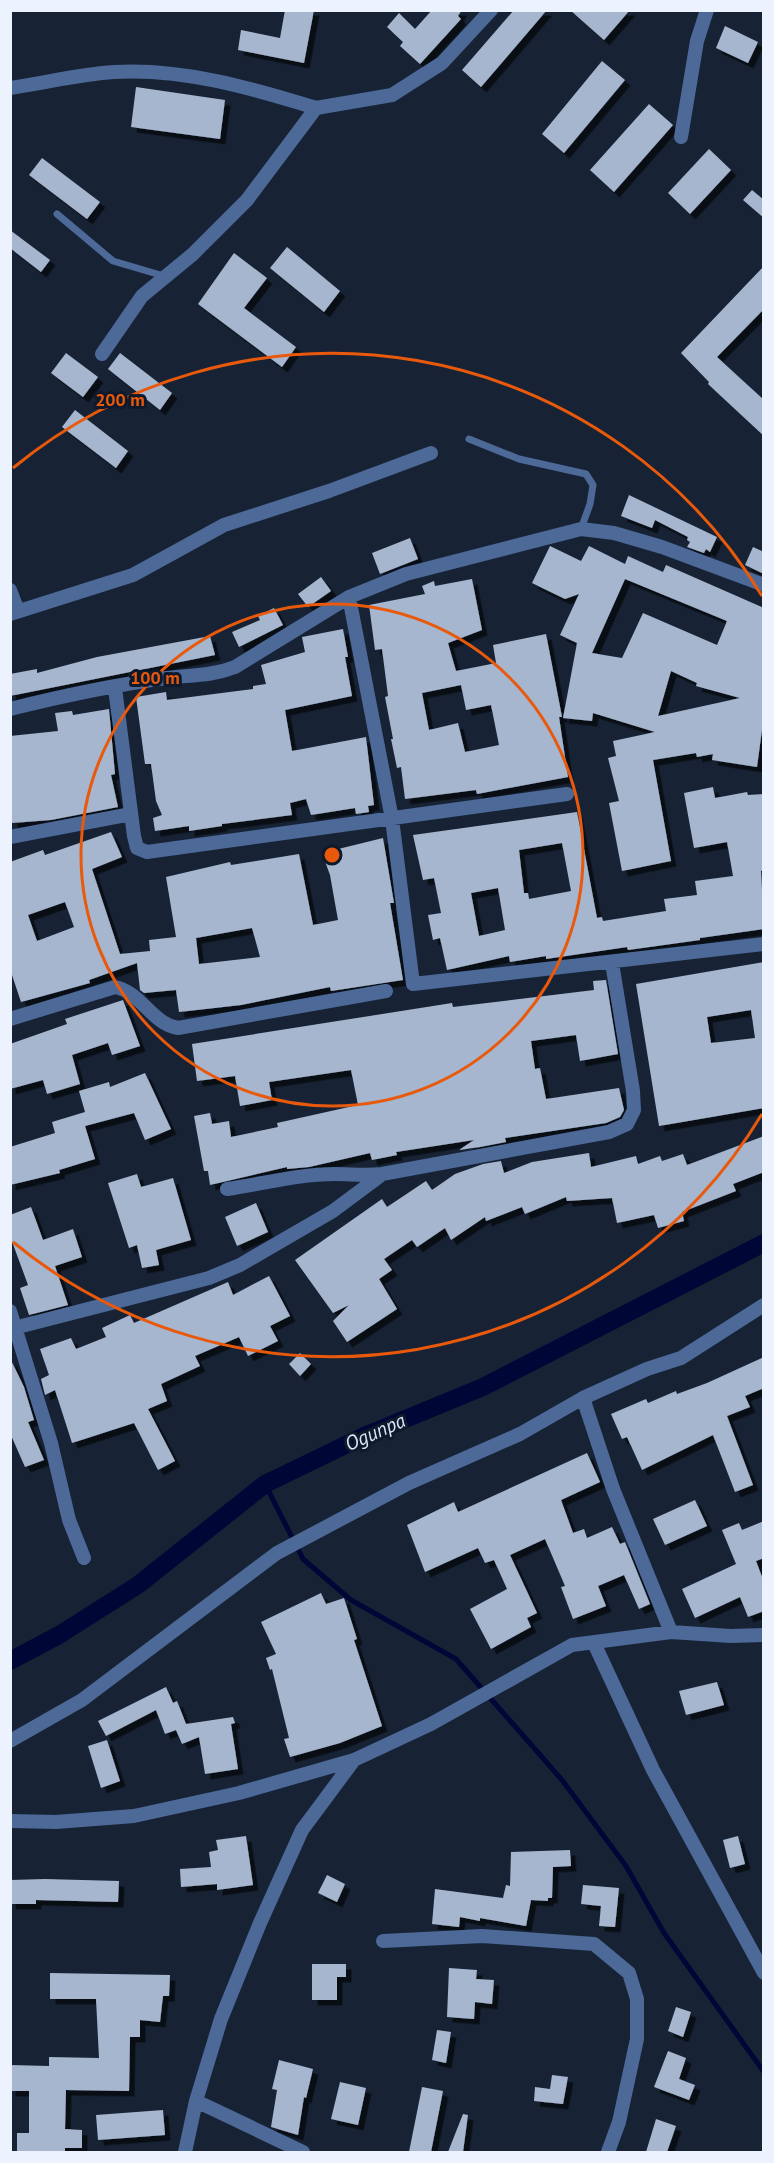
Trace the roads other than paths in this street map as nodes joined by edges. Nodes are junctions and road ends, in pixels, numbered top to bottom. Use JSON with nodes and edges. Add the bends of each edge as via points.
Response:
{"nodes":[{"id":1,"x":491,"y":10,"type":"edge"},
{"id":2,"x":707,"y":10,"type":"edge"},
{"id":3,"x":13,"y":85,"type":"edge"},
{"id":4,"x":316,"y":108,"type":"junction"},
{"id":5,"x":681,"y":137,"type":"dead end"},
{"id":6,"x":57,"y":214,"type":"dead end"},
{"id":7,"x":164,"y":276,"type":"junction"},
{"id":8,"x":102,"y":354,"type":"dead end"},
{"id":9,"x":469,"y":439,"type":"dead end"},
{"id":10,"x":431,"y":453,"type":"dead end"},
{"id":11,"x":581,"y":529,"type":"junction"},
{"id":12,"x":764,"y":585,"type":"edge"},
{"id":13,"x":10,"y":590,"type":"edge"},
{"id":14,"x":349,"y":597,"type":"junction"},
{"id":15,"x":14,"y":612,"type":"edge"},
{"id":16,"x":115,"y":688,"type":"junction"},
{"id":17,"x":10,"y":709,"type":"edge"},
{"id":18,"x":567,"y":794,"type":"dead end"},
{"id":19,"x":131,"y":814,"type":"junction"},
{"id":20,"x":392,"y":819,"type":"junction"},
{"id":21,"x":10,"y":837,"type":"edge"},
{"id":22,"x":764,"y":944,"type":"edge"},
{"id":23,"x":612,"y":963,"type":"junction"},
{"id":24,"x":386,"y":992,"type":"dead end"},
{"id":25,"x":10,"y":1019,"type":"edge"},
{"id":26,"x":382,"y":1174,"type":"junction"},
{"id":27,"x":227,"y":1189,"type":"dead end"},
{"id":28,"x":764,"y":1305,"type":"edge"},
{"id":29,"x":10,"y":1311,"type":"edge"},
{"id":30,"x":13,"y":1328,"type":"edge"},
{"id":31,"x":583,"y":1398,"type":"junction"},
{"id":32,"x":84,"y":1558,"type":"dead end"},
{"id":33,"x":671,"y":1632,"type":"junction"},
{"id":34,"x":764,"y":1635,"type":"edge"},
{"id":35,"x":594,"y":1643,"type":"junction"},
{"id":36,"x":10,"y":1741,"type":"edge"},
{"id":37,"x":354,"y":1760,"type":"junction"},
{"id":38,"x":10,"y":1821,"type":"edge"},
{"id":39,"x":383,"y":1941,"type":"dead end"},
{"id":40,"x":764,"y":1973,"type":"edge"},
{"id":41,"x":196,"y":2101,"type":"junction"},
{"id":42,"x":185,"y":2152,"type":"edge"},
{"id":43,"x":303,"y":2152,"type":"edge"},
{"id":44,"x":608,"y":2152,"type":"edge"}],
"edges":[{"from":1,"to":4,"type":"street","via":[[442,63],[392,95]]},
{"from":2,"to":5,"type":"street","via":[[697,41]]},
{"from":3,"to":4,"type":"street","via":[[141,71],[236,84]]},
{"from":4,"to":7,"type":"street","via":[[240,208]]},
{"from":6,"to":7,"type":"lane","via":[[113,261]]},
{"from":7,"to":8,"type":"street","via":[[142,296]]},
{"from":9,"to":11,"type":"lane","via":[[519,459],[586,474],[594,485]]},
{"from":10,"to":15,"type":"street","via":[[224,525],[133,575]]},
{"from":11,"to":12,"type":"street","via":[[614,533],[662,547]]},
{"from":11,"to":14,"type":"street","via":[[406,574]]},
{"from":13,"to":15,"type":"street"},
{"from":14,"to":16,"type":"street","via":[[235,667]]},
{"from":14,"to":20,"type":"street"},
{"from":16,"to":17,"type":"street","via":[[63,695]]},
{"from":16,"to":19,"type":"street"},
{"from":18,"to":20,"type":"street"},
{"from":19,"to":20,"type":"street","via":[[137,848],[147,852]]},
{"from":19,"to":21,"type":"street"},
{"from":20,"to":23,"type":"street","via":[[413,984]]},
{"from":22,"to":23,"type":"street"},
{"from":23,"to":26,"type":"street","via":[[633,1091],[634,1110],[627,1124],[609,1132]]},
{"from":24,"to":25,"type":"street","via":[[178,1028],[167,1026],[138,998],[115,987]]},
{"from":26,"to":27,"type":"street","via":[[312,1176]]},
{"from":26,"to":30,"type":"street","via":[[333,1211],[240,1265],[209,1278]]},
{"from":28,"to":31,"type":"street","via":[[681,1358]]},
{"from":29,"to":30,"type":"street"},
{"from":30,"to":32,"type":"street","via":[[51,1443],[69,1520]]},
{"from":31,"to":33,"type":"street","via":[[613,1489]]},
{"from":31,"to":36,"type":"street","via":[[520,1434],[409,1483],[277,1553],[82,1700]]},
{"from":33,"to":34,"type":"street"},
{"from":33,"to":35,"type":"street"},
{"from":35,"to":37,"type":"street","via":[[572,1645],[431,1724]]},
{"from":35,"to":40,"type":"street","via":[[653,1770]]},
{"from":37,"to":38,"type":"street","via":[[238,1793],[134,1816]]},
{"from":37,"to":41,"type":"street","via":[[302,1830],[220,2019]]},
{"from":39,"to":44,"type":"street","via":[[482,1936],[594,1944],[629,1973],[637,1999],[637,2039],[619,2122]]},
{"from":41,"to":42,"type":"street"},
{"from":41,"to":43,"type":"street"}]}
